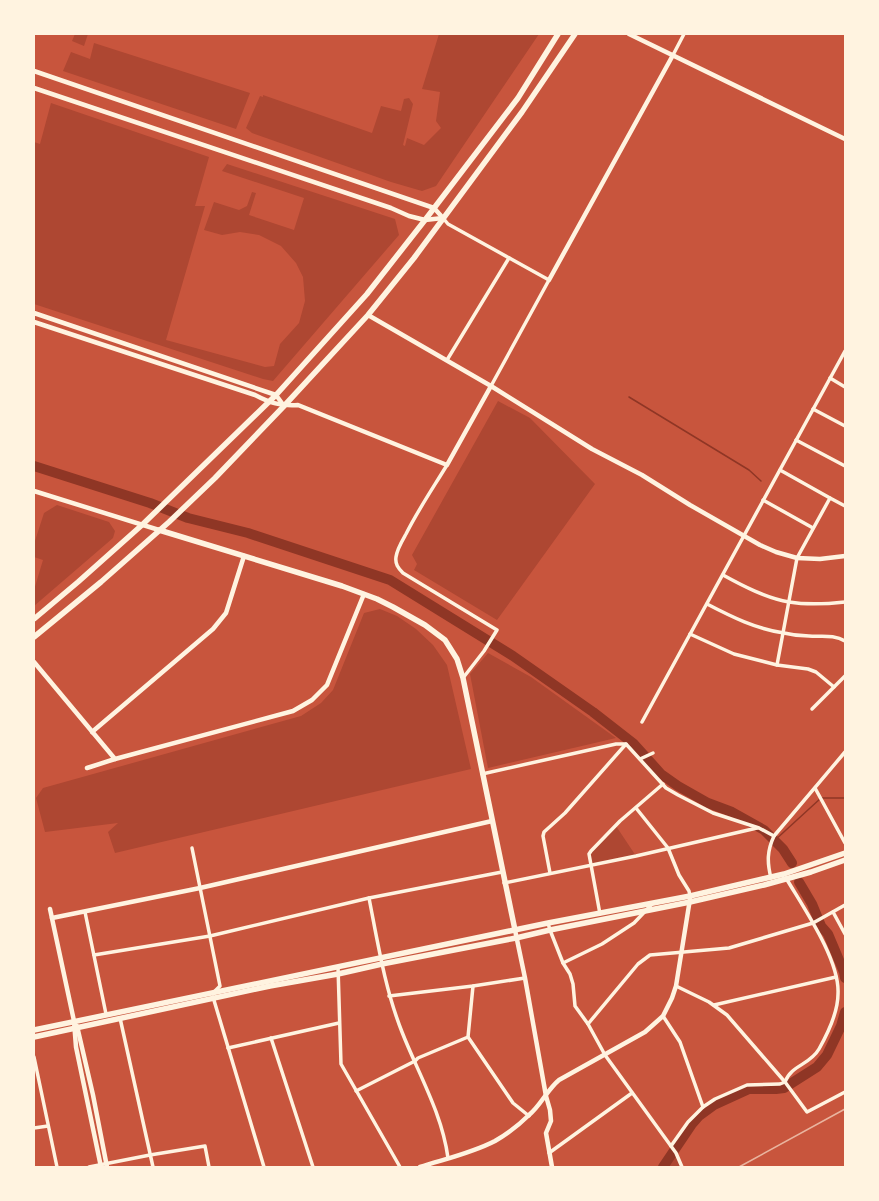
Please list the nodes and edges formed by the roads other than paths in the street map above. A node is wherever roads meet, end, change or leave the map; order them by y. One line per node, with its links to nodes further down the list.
1 (558, 34): 9 (main road)
2 (575, 34): 10 (main road)
3 (629, 34): 5 (street)
4 (684, 34): 5 (street)
5 (672, 55): 8 (street); 13 (street)
6 (34, 71): 9 (street)
7 (34, 88): 11 (street)
8 (845, 139)
9 (434, 208): 10 (street); 11 (main road)
10 (443, 218): 11 (street); 12 (street); 15 (main road)
11 (425, 220): 22 (main road)
12 (509, 258): 13 (street); 18 (street)
13 (549, 280): 20 (street)
14 (34, 313): 22 (street)
15 (368, 315): 18 (street); 24 (main road)
16 (34, 322): 23 (street)
17 (845, 351): 19 (street)
18 (447, 360): 20 (street)
19 (830, 378): 21 (street); 25 (street)
20 (491, 386): 28 (street); 38 (street)
21 (845, 386)
22 (276, 395): 23 (main road); 24 (street)
23 (268, 402): 24 (street); 35 (main road)
24 (284, 406): 28 (street); 37 (main road)
25 (813, 409): 26 (street); 27 (street)
26 (845, 426)
27 (796, 440): 29 (street); 30 (street)
28 (447, 465): 55 (street)
29 (845, 466)
30 (780, 470): 32 (street); 33 (street)
31 (34, 491): 35 (street)
32 (830, 498): 34 (street); 36 (street)
33 (763, 500): 36 (street); 38 (street)
34 (845, 506)
35 (142, 525): 37 (street); 47 (main road)
36 (813, 528): 41 (street)
37 (159, 530): 39 (main road); 50 (main road)
38 (744, 536): 41 (street); 42 (street)
39 (244, 556): 43 (main road); 59 (street)
40 (845, 556): 41 (street)
41 (797, 558): 44 (street)
42 (723, 575): 44 (street); 46 (street)
43 (364, 594): 55 (main road); 64 (street)
44 (789, 602): 45 (street); 48 (street)
45 (845, 602)
46 (707, 604): 48 (street); 49 (street)
47 (34, 618)
48 (783, 633): 51 (street); 53 (street)
49 (690, 634): 53 (street); 58 (street)
50 (34, 637)
51 (845, 641)
52 (34, 662): 59 (street)
53 (777, 665): 56 (street)
54 (845, 676): 56 (street)
55 (464, 678): 66 (main road)
56 (834, 687): 57 (street)
57 (812, 709)
58 (642, 722)
59 (92, 732): 64 (street)
60 (626, 744): 63 (street); 66 (street); 80 (street)
61 (845, 752): 68 (street)
62 (653, 753): 63 (street)
63 (642, 758): 67 (street)
64 (115, 759): 65 (street)
65 (87, 768)
66 (482, 774): 70 (main road)
67 (663, 784): 69 (street); 71 (street)
68 (815, 788): 72 (street); 73 (street)
69 (636, 808): 75 (street); 78 (street)
70 (492, 821): 79 (main road); 84 (street)
71 (759, 828): 72 (street); 75 (street)
72 (774, 836): 82 (street)
73 (845, 843)
74 (192, 848): 84 (street)
75 (668, 848): 78 (street); 86 (street)
76 (845, 853): 81 (main road)
77 (845, 860): 81 (main road)
78 (592, 864): 80 (street); 93 (street)
79 (502, 872): 83 (main road); 85 (street)
80 (550, 873): 83 (street)
81 (785, 876): 82 (main road); 96 (street)
82 (771, 880): 86 (main road)
83 (504, 883): 97 (main road)
84 (200, 888): 91 (street); 100 (street)
85 (369, 898): 100 (street); 104 (street)
86 (690, 899): 87 (main road); 90 (main road); 102 (street)
87 (653, 903): 90 (street); 93 (main road)
88 (845, 905): 92 (street)
89 (50, 909): 94 (street)
90 (646, 910): 98 (main road); 105 (street)
91 (85, 912): 94 (street); 103 (street)
92 (833, 912): 96 (street); 99 (street)
93 (600, 914): 95 (main road)
94 (52, 918): 119 (street)
95 (548, 923): 97 (main road); 98 (street)
96 (814, 923): 102 (street); 108 (street)
97 (515, 930): 101 (street); 104 (main road)
98 (550, 930): 101 (main road); 105 (street)
99 (845, 934)
100 (210, 936): 103 (street); 112 (street)
101 (516, 938): 104 (main road); 109 (street)
102 (682, 952): 111 (street); 121 (street)
103 (94, 955): 116 (street)
104 (381, 961): 106 (main road); 107 (main road); 113 (street)
105 (563, 963): 121 (street)
106 (338, 967): 107 (street); 112 (main road)
107 (338, 974): 112 (main road); 120 (street)
108 (836, 977): 114 (street); 131 (street)
109 (525, 978): 110 (street); 137 (street)
110 (473, 986): 113 (street); 125 (street)
111 (676, 986): 114 (street); 117 (street)
112 (213, 996): 115 (main road); 118 (main road); 127 (street)
113 (389, 996): 130 (street)
114 (714, 1005): 131 (street)
115 (119, 1012): 116 (main road); 118 (street)
116 (106, 1014): 119 (main road)
117 (663, 1016): 128 (street); 138 (street)
118 (120, 1018): 122 (main road); 144 (street)
119 (74, 1021): 122 (street); 123 (main road)
120 (339, 1023): 126 (street); 134 (street)
121 (588, 1024): 128 (street)
122 (76, 1028): 124 (main road); 146 (street); 147 (street)
123 (34, 1030)
124 (34, 1037)
125 (468, 1037): 130 (street); 139 (street)
126 (271, 1038): 127 (street); 153 (street)
127 (228, 1048): 152 (street)
128 (605, 1055): 136 (street); 137 (street)
129 (34, 1057): 132 (street)
130 (415, 1061): 134 (street); 145 (street)
131 (784, 1082): 135 (street); 138 (street)
132 (40, 1085): 133 (street); 140 (street)
133 (34, 1086)
134 (356, 1091): 154 (street)
135 (845, 1092)
136 (632, 1093): 142 (street); 143 (street)
137 (546, 1096): 139 (street); 143 (street)
138 (704, 1107): 142 (street)
139 (529, 1116): 145 (street)
140 (48, 1126): 141 (street); 148 (street)
141 (34, 1128)
142 (672, 1147): 157 (street)
143 (549, 1153): 156 (street)
144 (150, 1155): 146 (street); 150 (street); 151 (street)
145 (448, 1158): 155 (street)
146 (107, 1165): 147 (street)
147 (101, 1166): 149 (street)
148 (57, 1167)
149 (89, 1167)
150 (152, 1167)
151 (209, 1167)
152 (264, 1167)
153 (313, 1167)
154 (400, 1167)
155 (420, 1167)
156 (552, 1167)
157 (682, 1167)

